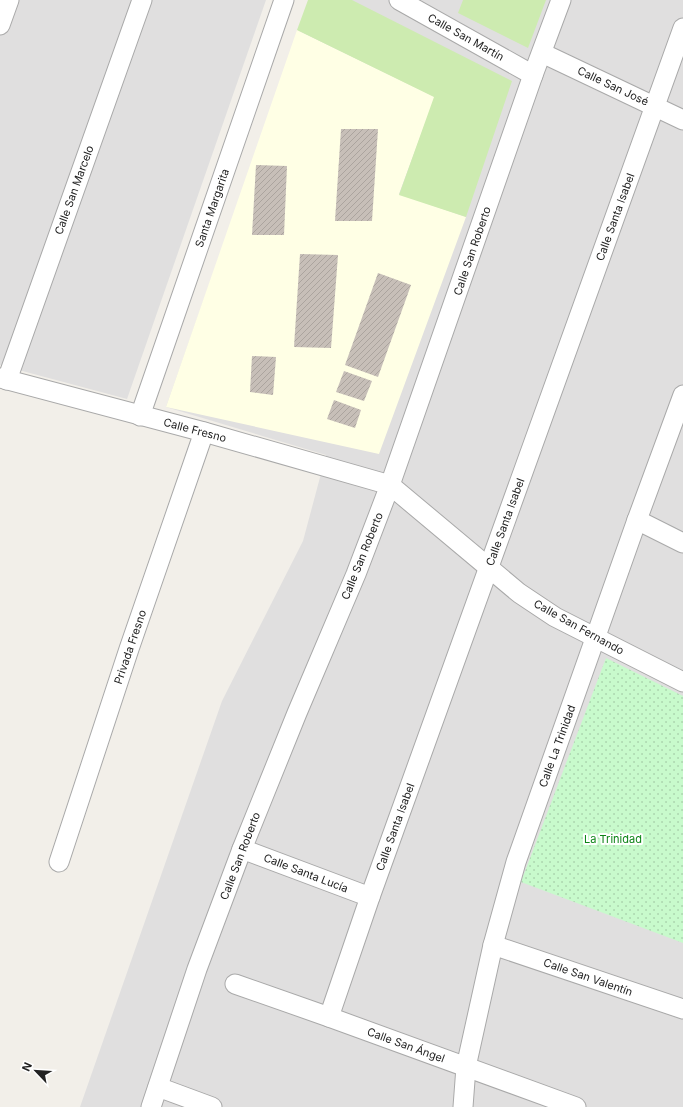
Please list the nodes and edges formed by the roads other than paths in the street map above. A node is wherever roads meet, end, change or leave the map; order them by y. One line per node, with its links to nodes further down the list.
1 (9, 0): 6 (street)
2 (142, 0): 12 (street, Calle San Marcelo)
3 (284, 0): 14 (street, Santa Margarita)
4 (399, 0): 9 (street, Calle San Martín)
5 (561, 0): 8 (street, Calle San Roberto)
6 (0, 25)
7 (683, 28): 10 (street, Calle Santa Isabel)
8 (542, 53): 9 (street, Calle San Roberto); 10 (street, Calle San José)
9 (533, 75): 16 (street, Calle San Roberto)
10 (655, 105): 11 (street, Calle San José); 19 (street, Calle Santa Isabel)
11 (683, 120)
12 (3, 379): 14 (street, Calle Fresno)
13 (682, 401): 17 (street, Calle La Trinidad)
14 (140, 416): 15 (street, Calle Fresno)
15 (204, 432): 16 (street, Calle Fresno); 23 (street, Privada Fresno)
16 (390, 485): 19 (street, Calle San Fernando); 22 (street, Calle San Roberto)
17 (637, 520): 18 (street); 20 (street, Calle La Trinidad)
18 (683, 543)
19 (489, 568): 20 (street, Calle San Fernando); 24 (street, Calle Santa Isabel)
20 (596, 638): 21 (street, Calle San Fernando); 25 (street, Calle La Trinidad)
21 (683, 682)
22 (242, 849): 24 (street, Calle Santa Lucía); 30 (street, Calle San Roberto)
23 (60, 862)
24 (370, 897): 28 (street, Calle Santa Isabel)
25 (493, 945): 27 (street, Calle San Valentín); 29 (street, Calle La Trinidad)
26 (235, 984): 28 (street, Calle San Ángel)
27 (683, 1009)
28 (329, 1016): 29 (street, Calle San Ángel)
29 (466, 1067): 33 (street, Calle La Trinidad); 34 (street, Calle San Ángel)
30 (158, 1087): 31 (street, Calle San Roberto); 32 (street)
31 (151, 1107)
32 (212, 1107)
33 (463, 1107)
34 (576, 1107)

